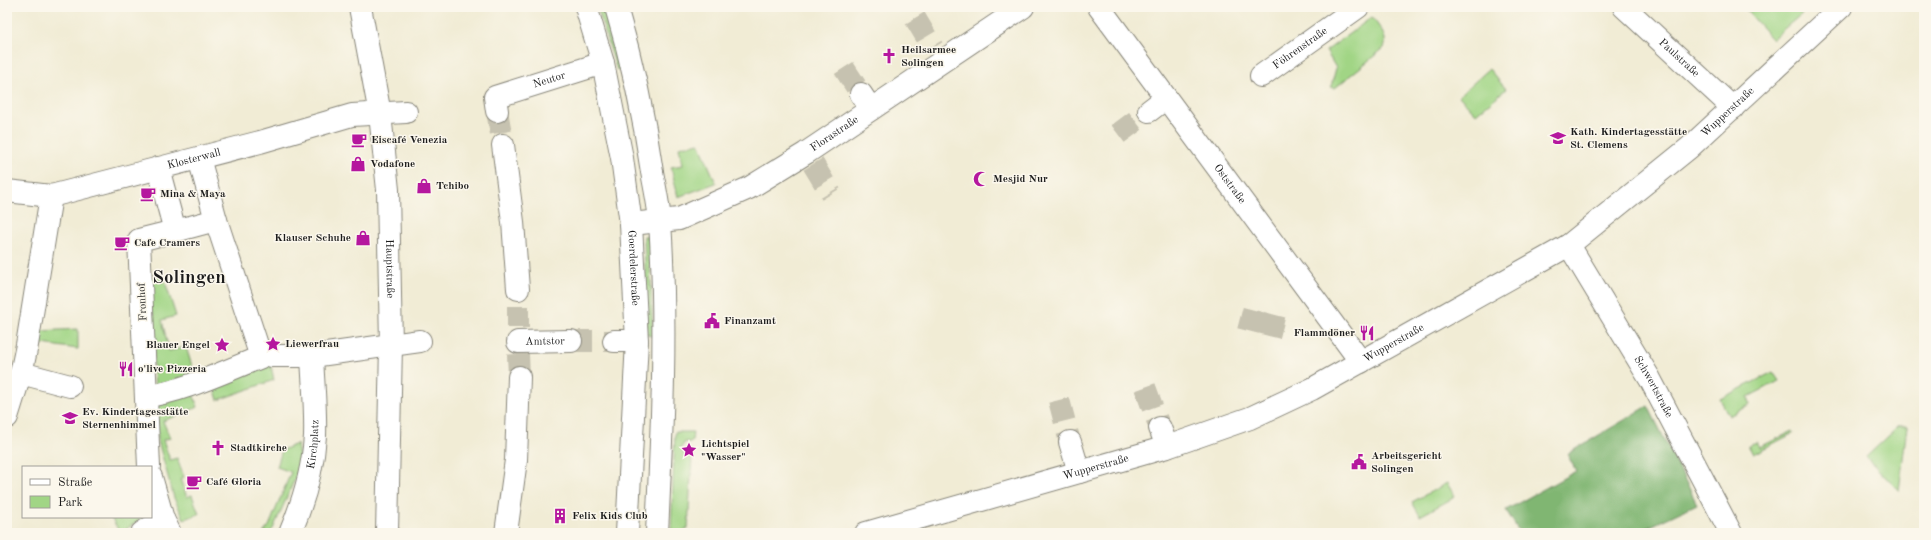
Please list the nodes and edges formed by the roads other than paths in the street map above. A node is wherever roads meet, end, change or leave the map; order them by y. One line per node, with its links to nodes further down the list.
1 (360, 7): 14 (street, Hauptstraße)
2 (586, 7): 9 (street, Goerdelerstraße)
3 (616, 7): 21 (street)
4 (1023, 7): 21 (street, Florastraße)
5 (1099, 7): 34 (street, Oststraße)
6 (1358, 7): 10 (street, Föhrenstraße)
7 (1624, 7): 12 (street, Paulstraße)
8 (1841, 7): 12 (street, Wupperstraße)
9 (603, 63): 11 (street, Neutor); 22 (street, Goerdelerstraße)
10 (1261, 76)
11 (496, 104)
12 (1733, 108): 24 (street, Wupperstraße)
13 (406, 112): 14 (street)
14 (380, 114): 16 (street, Klosterwall); 31 (street, Hauptstraße)
15 (503, 145): 25 (street)
16 (199, 158): 17 (street, Klosterwall); 20 (street)
17 (158, 168): 19 (street, Klosterwall); 23 (street)
18 (7, 191): 19 (street, Klosterwall)
19 (51, 196): 35 (street)
20 (216, 220): 23 (street); 38 (street)
21 (660, 221): 22 (street, Florastraße); 50 (street)
22 (631, 224): 30 (street, Goerdelerstraße)
23 (175, 231): 38 (street, Fronhof)
24 (1569, 245): 34 (street, Wupperstraße); 52 (street, Schwertstraße)
25 (518, 289)
26 (420, 341): 31 (street)
27 (518, 341): 28 (street, Amtstor)
28 (571, 341)
29 (614, 341): 30 (street)
30 (637, 341): 49 (street, Goerdelerstraße)
31 (391, 345): 33 (street); 47 (street, Hauptstraße)
32 (272, 356): 33 (street)
33 (312, 356): 45 (street, Kirchplatz)
34 (1361, 362): 42 (street, Wupperstraße)
35 (21, 373): 37 (street); 39 (street)
36 (519, 377): 48 (street)
37 (70, 386)
38 (146, 396): 41 (street, Fronhof)
39 (7, 417)
40 (1070, 442): 42 (street)
41 (149, 466)
42 (1079, 472): 51 (street, Wupperstraße)
43 (152, 480): 44 (street)
44 (167, 526): 46 (street)
45 (292, 532)
46 (142, 533)
47 (386, 533)
48 (506, 533)
49 (627, 533)
50 (657, 533)
51 (866, 533)
52 (1731, 533)

